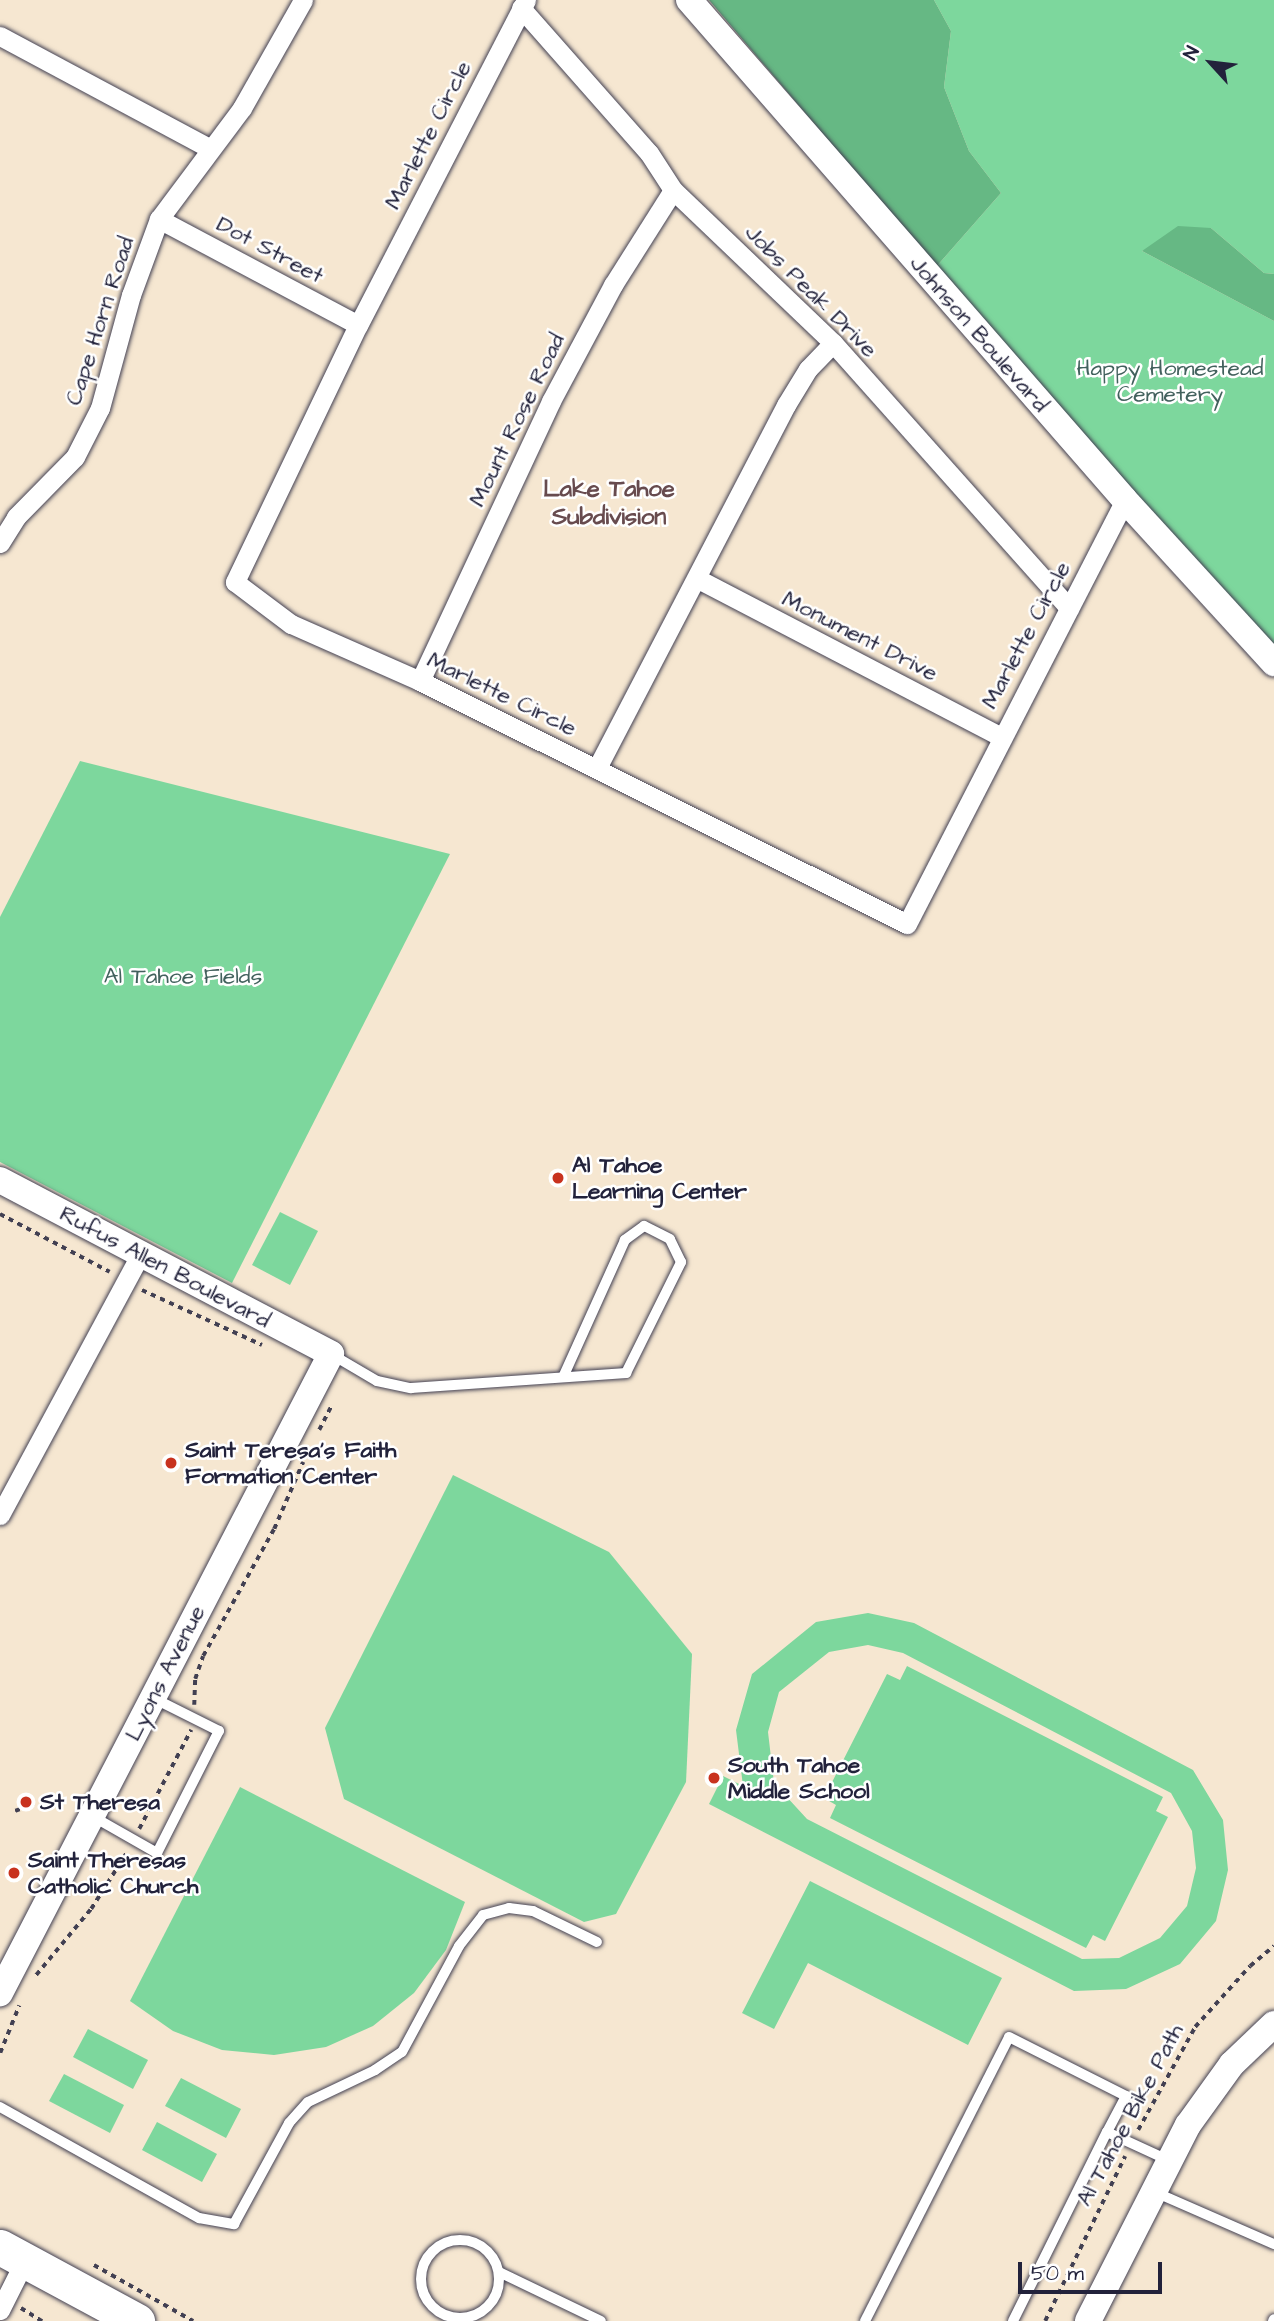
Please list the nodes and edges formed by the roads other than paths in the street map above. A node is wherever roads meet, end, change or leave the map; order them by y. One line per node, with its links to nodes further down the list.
1 (303, 0): 5 (street, Cape Horn Road)
2 (689, 0): 10 (street, Johnson Boulevard)
3 (524, 4): 6 (street, Jobs Peak Drive); 8 (street, Marlette Circle)
4 (0, 36): 5 (street)
5 (209, 148): 7 (street, Cape Horn Road)
6 (673, 190): 9 (street, Jobs Peak Drive); 15 (street, Mount Rose Road)
7 (159, 219): 8 (street, Dot Street); 11 (street, Cape Horn Road)
8 (358, 325): 15 (street, Marlette Circle)
9 (833, 343): 12 (street); 13 (street, Jobs Peak Drive)
10 (1125, 500): 13 (street, Marlette Circle); 14 (street, Johnson Boulevard)
11 (0, 543)
12 (698, 579): 16 (street, Monument Drive); 17 (street)
13 (1069, 608): 16 (street, Marlette Circle)
14 (1274, 663)
15 (420, 681): 17 (street, Marlette Circle)
16 (1000, 736): 17 (street, Marlette Circle)
17 (597, 768)
18 (0, 1180): 19 (street, Rufus Allen Boulevard)
19 (140, 1255): 20 (street, Rufus Allen Boulevard); 22 (street)
20 (331, 1354): 21 (lane); 23 (street, Lyons Avenue)
21 (564, 1375): 21 (lane)
22 (0, 1515)
23 (153, 1698): 24 (street, Lyons Avenue); 24 (lane)
24 (92, 1816): 26 (street, Lyons Avenue)
25 (597, 1942): 28 (lane)
26 (11, 1998)
27 (1274, 2024): 30 (street)
28 (0, 2107)
29 (1107, 2132): 30 (lane); 40 (lane); 41 (lane)
30 (1168, 2161): 31 (street)
31 (1153, 2191): 32 (lane); 42 (street)
32 (1274, 2244)
33 (13, 2253): 35 (street); 38 (highway)
34 (499, 2272): 36 (lane); 37 (lane); 39 (lane)
35 (0, 2310)
36 (477, 2317): 37 (lane)
37 (458, 2320)
38 (137, 2321)
39 (601, 2321)
40 (865, 2321)
41 (1013, 2321)
42 (1088, 2321)

